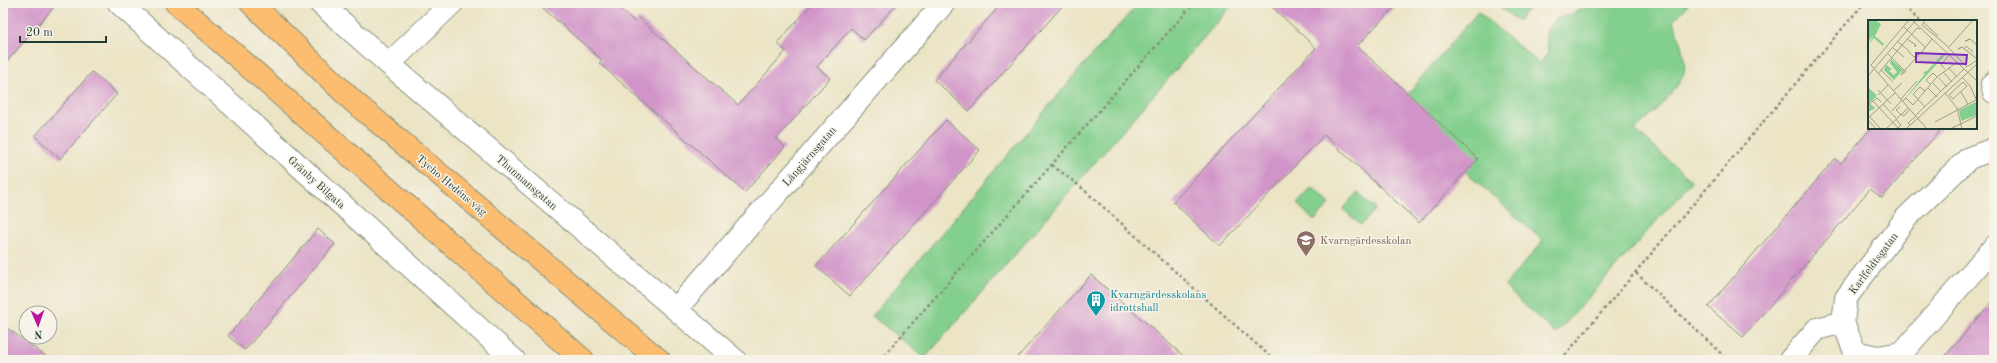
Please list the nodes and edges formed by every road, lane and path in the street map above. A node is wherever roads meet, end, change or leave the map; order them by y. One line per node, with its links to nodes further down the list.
1 (119, 3): 20 (street, Gränby Bilgata)
2 (176, 3): 21 (main road)
3 (251, 3): 22 (main road, Tycho Hedéns väg)
4 (320, 3): 11 (street, Thunmansgatan)
5 (944, 3): 18 (street, Långjärnsgatan)
6 (1194, 3): 15 (path)
7 (1864, 3): 17 (path)
8 (1900, 3): 10 (path)
9 (441, 7): 11 (street)
10 (1919, 20)
11 (389, 64): 18 (street, Thunmansgatan)
12 (1994, 82): 13 (street)
13 (1994, 92)
14 (1994, 149): 19 (street, Karlfeldtsgatan)
15 (1052, 165): 24 (path); 25 (path)
16 (1994, 247): 19 (street, Karlfeldtsgatan)
17 (1636, 273): 26 (path); 27 (path)
18 (676, 309): 23 (street, Thunmansgatan)
19 (1843, 322): 28 (street)
20 (514, 360)
21 (583, 360)
22 (659, 360)
23 (735, 360)
24 (880, 360)
25 (1274, 360)
26 (1561, 360)
27 (1728, 360)
28 (1790, 360)

